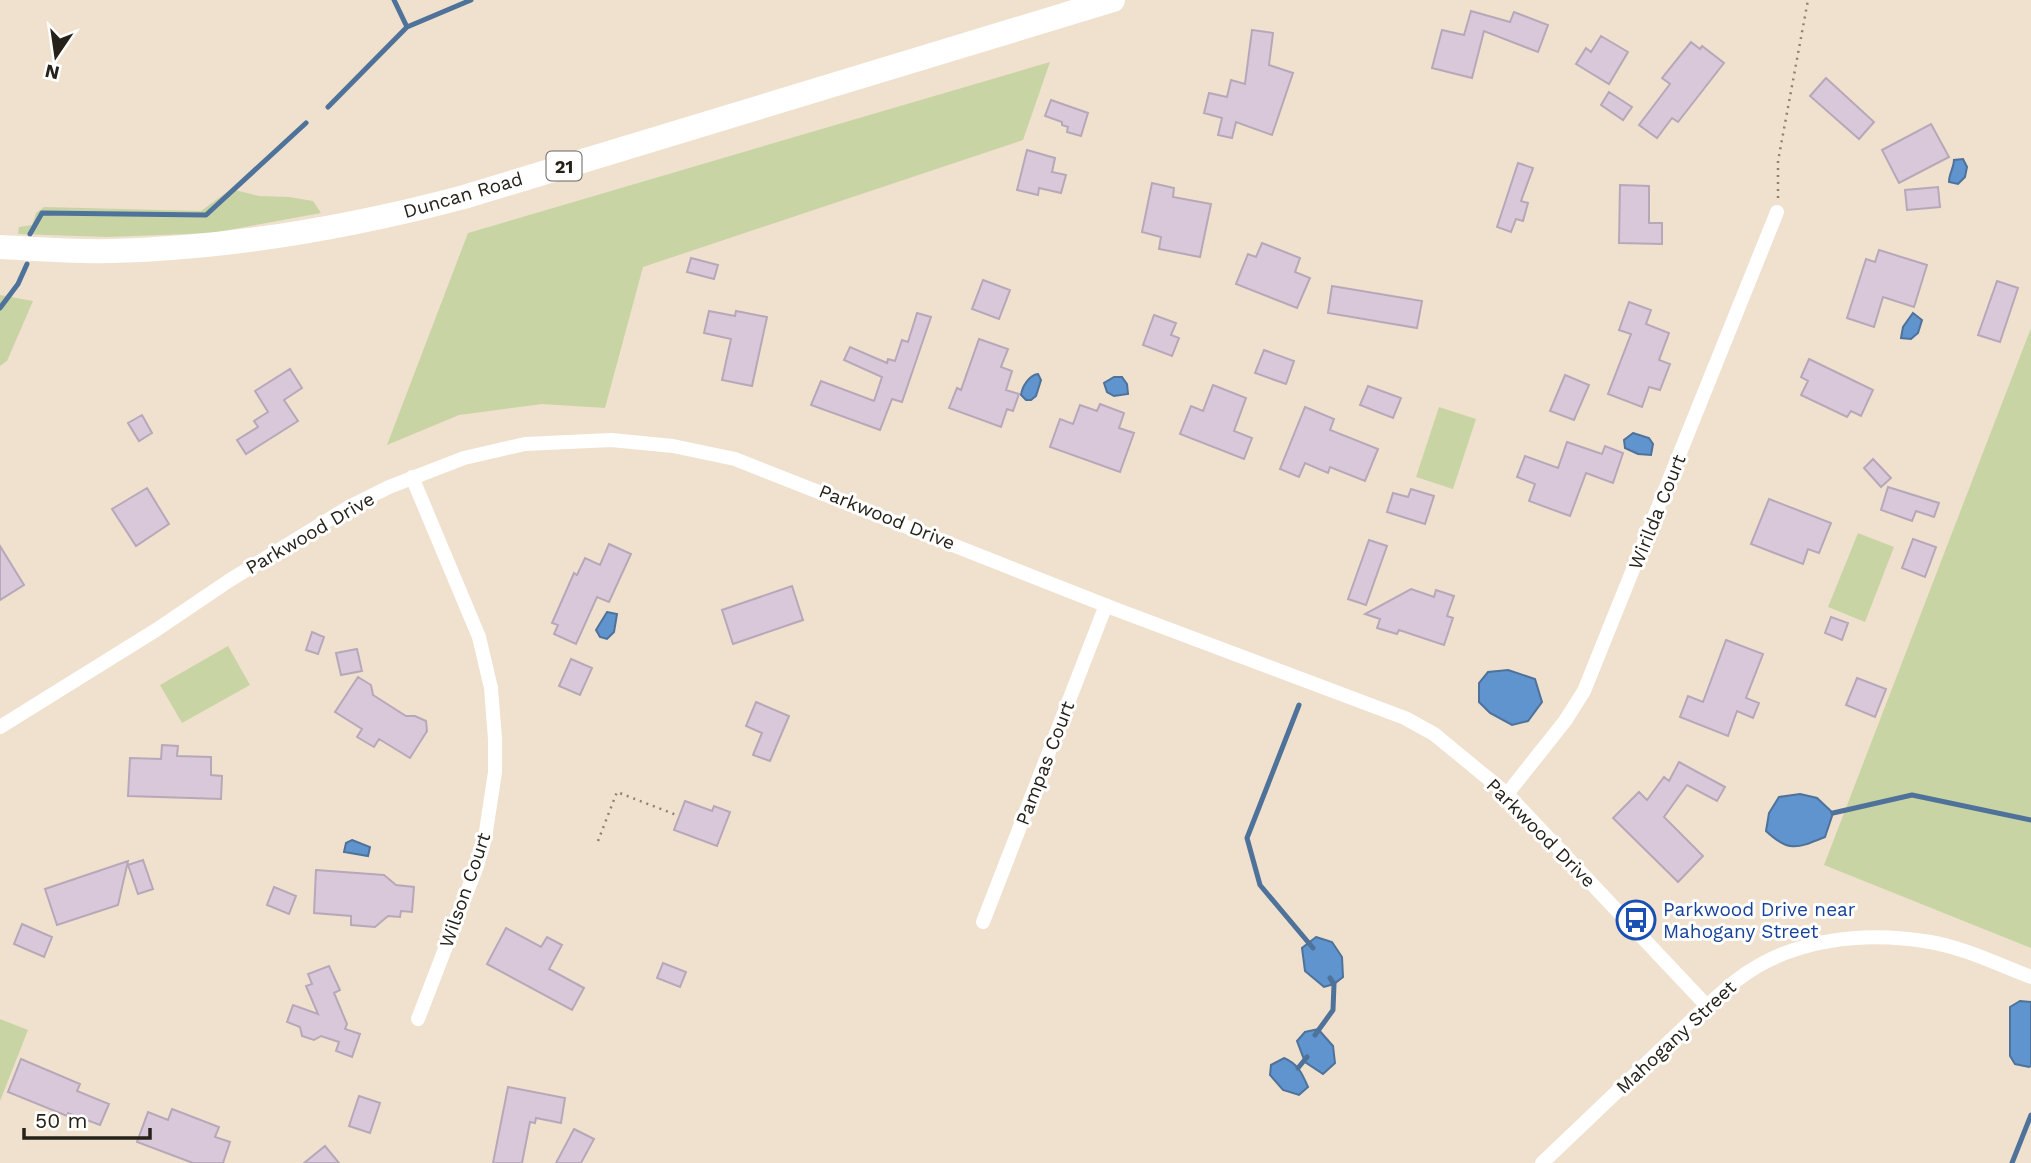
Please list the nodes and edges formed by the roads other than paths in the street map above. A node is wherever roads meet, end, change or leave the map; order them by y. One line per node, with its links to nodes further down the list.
1 (1113, 0): 3 (highway, Duncan Road / 21)
2 (1777, 212): 7 (street, Wirilda Court)
3 (0, 247)
4 (412, 477): 5 (street, Parkwood Drive); 6 (street, Parkwood Drive); 11 (street, Wilson Court)
5 (1106, 605): 7 (street, Parkwood Drive); 8 (street, Pampas Court)
6 (0, 727)
7 (1507, 794): 10 (street, Parkwood Drive)
8 (983, 922)
9 (2031, 978): 10 (street, Mahogany Street)
10 (1707, 1006): 12 (street, Mahogany Street)
11 (418, 1019)
12 (1542, 1163)

